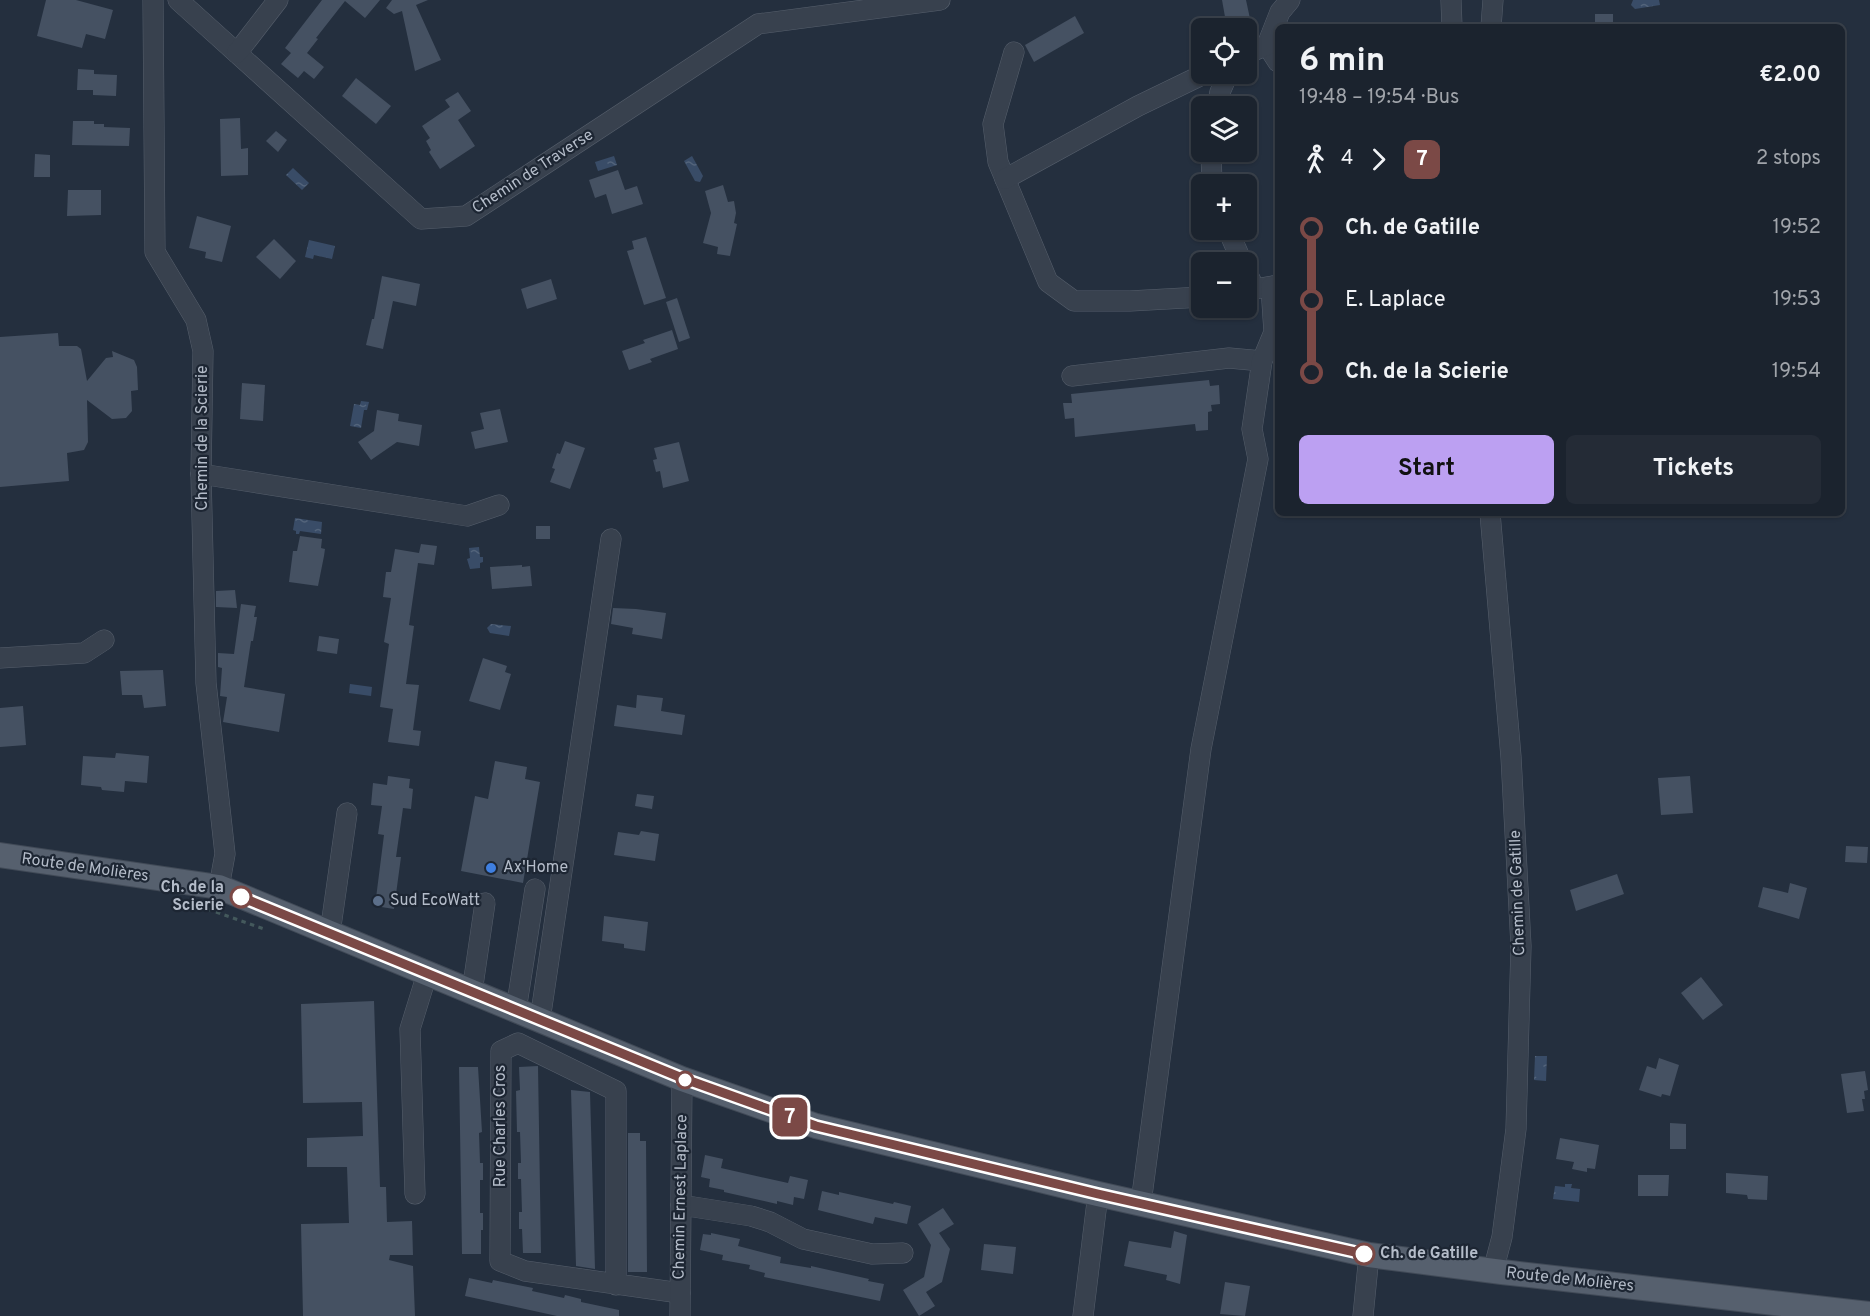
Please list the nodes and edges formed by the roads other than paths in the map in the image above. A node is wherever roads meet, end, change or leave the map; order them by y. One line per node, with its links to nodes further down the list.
1 (153, 0): 23 (street, Chemin de la Scierie)
2 (178, 0): 15 (street, Chemin de Traverse)
3 (278, 0): 15 (street)
4 (940, 0): 15 (street, Chemin de Traverse)
5 (1290, 0): 8 (street)
6 (1451, 0): 9 (street)
7 (1494, 0): 10 (street)
8 (1276, 24)
9 (1452, 24)
10 (1491, 24)
11 (1275, 26): 12 (street)
12 (1267, 45): 13 (street); 16 (street)
13 (1257, 49)
14 (1014, 52): 18 (street)
15 (237, 53)
16 (1275, 57)
17 (1191, 80): 18 (street)
18 (1005, 179): 20 (street)
19 (1259, 285): 21 (street)
20 (1191, 298)
21 (1262, 361): 22 (street); 42 (street)
22 (1072, 376)
23 (201, 474): 24 (street); 31 (street, Chemin de la Scierie)
24 (499, 505)
25 (1490, 516): 46 (street, Chemin de Gatille)
26 (610, 539): 38 (street)
27 (104, 640): 28 (street)
28 (0, 658)
29 (347, 813): 34 (street)
30 (0, 855): 31 (main road, Route de Molières)
31 (219, 887): 34 (main road, Route de Molières)
32 (535, 889): 37 (street)
33 (485, 903): 36 (street)
34 (330, 933): 35 (main road, Route de Molières)
35 (427, 974): 36 (main road, Route de Molières); 40 (street)
36 (472, 992): 37 (main road, Route de Molières)
37 (516, 1010): 38 (main road, Route de Molières)
38 (540, 1020): 39 (main road, Route de Molières)
39 (682, 1078): 41 (main road, Route de Molières); 43 (street, Chemin Ernest Laplace)
40 (415, 1194)
41 (1098, 1194): 42 (main road, Route de Molières); 51 (street)
42 (1141, 1203): 45 (main road, Route de Molières)
43 (681, 1205): 44 (street); 48 (street, Chemin Ernest Laplace)
44 (903, 1253)
45 (1368, 1255): 46 (main road, Route de Molières); 52 (street)
46 (1493, 1271): 49 (main road, Route de Molières)
47 (615, 1285): 47 (street, Rue Charles Cros); 48 (street, Rue Charles Cros)
48 (680, 1293): 50 (street, Chemin Ernest Laplace)
49 (1870, 1314)
50 (680, 1316)
51 (1083, 1316)
52 (1363, 1316)

